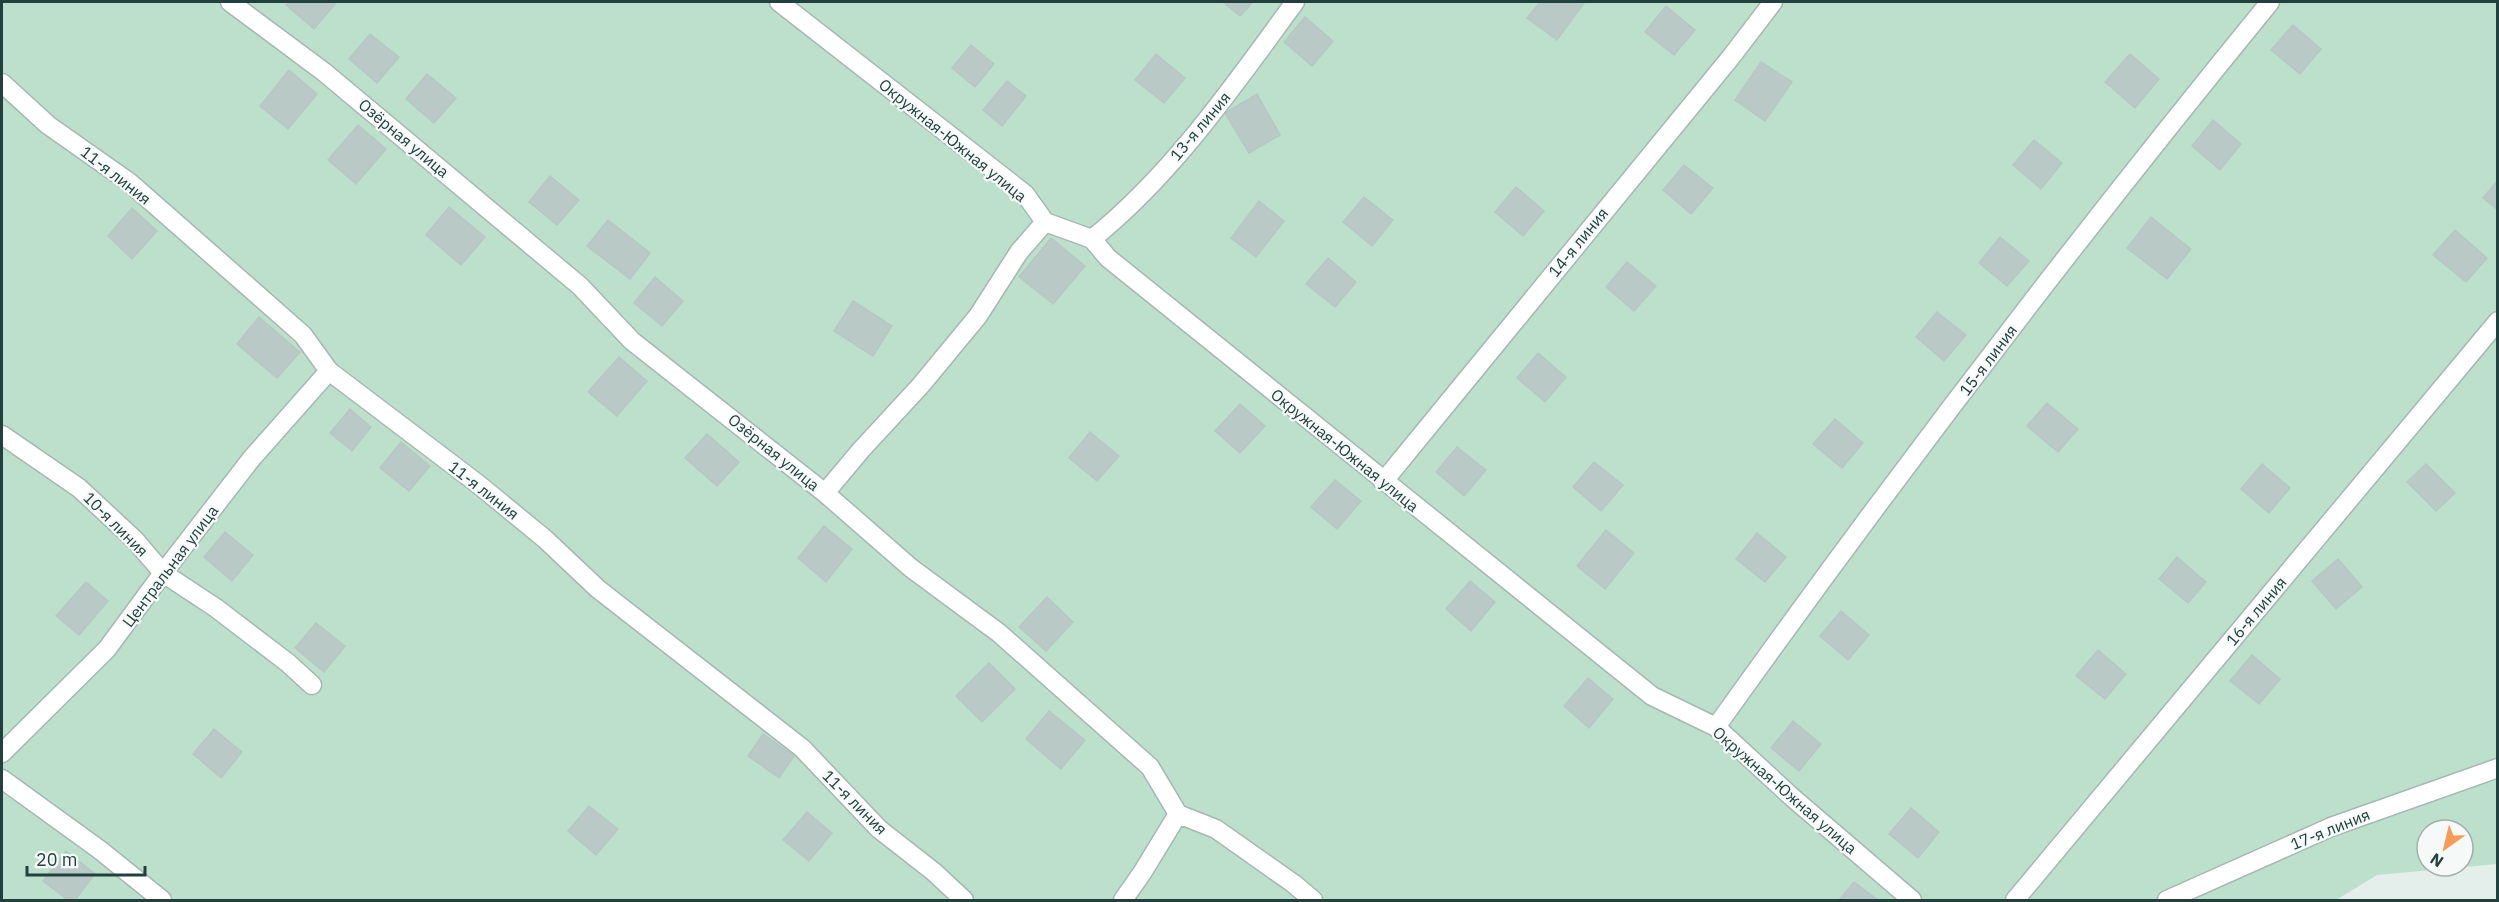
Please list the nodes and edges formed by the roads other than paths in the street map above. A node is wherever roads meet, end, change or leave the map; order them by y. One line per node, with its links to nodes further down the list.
1 (230, 2): 13 (street, Озёрная улица)
2 (1295, 2): 8 (street, 13-я линия)
3 (1773, 2): 12 (street, 14-я линия)
4 (2270, 2): 16 (street, 15-я линия)
5 (789, 4): 7 (street, Окружная-Южная улица)
6 (2, 83): 10 (street, 11-я линия)
7 (1045, 222): 8 (street, Окружная-Южная улица); 13 (street)
8 (1092, 239): 12 (street, Окружная-Южная улица)
9 (2498, 321): 26 (street, 16-я линия)
10 (329, 371): 14 (street, Центральная улица); 22 (street, 11-я линия)
11 (2, 435): 14 (street, 10-я линия)
12 (1383, 482): 16 (street, Окружная-Южная улица)
13 (825, 493): 20 (street, Озёрная улица)
14 (163, 573): 15 (street, 10-я линия); 17 (street, Центральная улица)
15 (312, 685)
16 (1716, 727): 25 (street, Окружная-Южная улица)
17 (2, 753)
18 (2498, 768): 27 (street, 17-я линия)
19 (2, 779): 21 (street)
20 (1178, 814): 23 (street); 24 (street)
21 (162, 900)
22 (964, 900)
23 (1123, 900)
24 (1313, 900)
25 (1912, 900)
26 (2015, 900)
27 (2167, 900)

